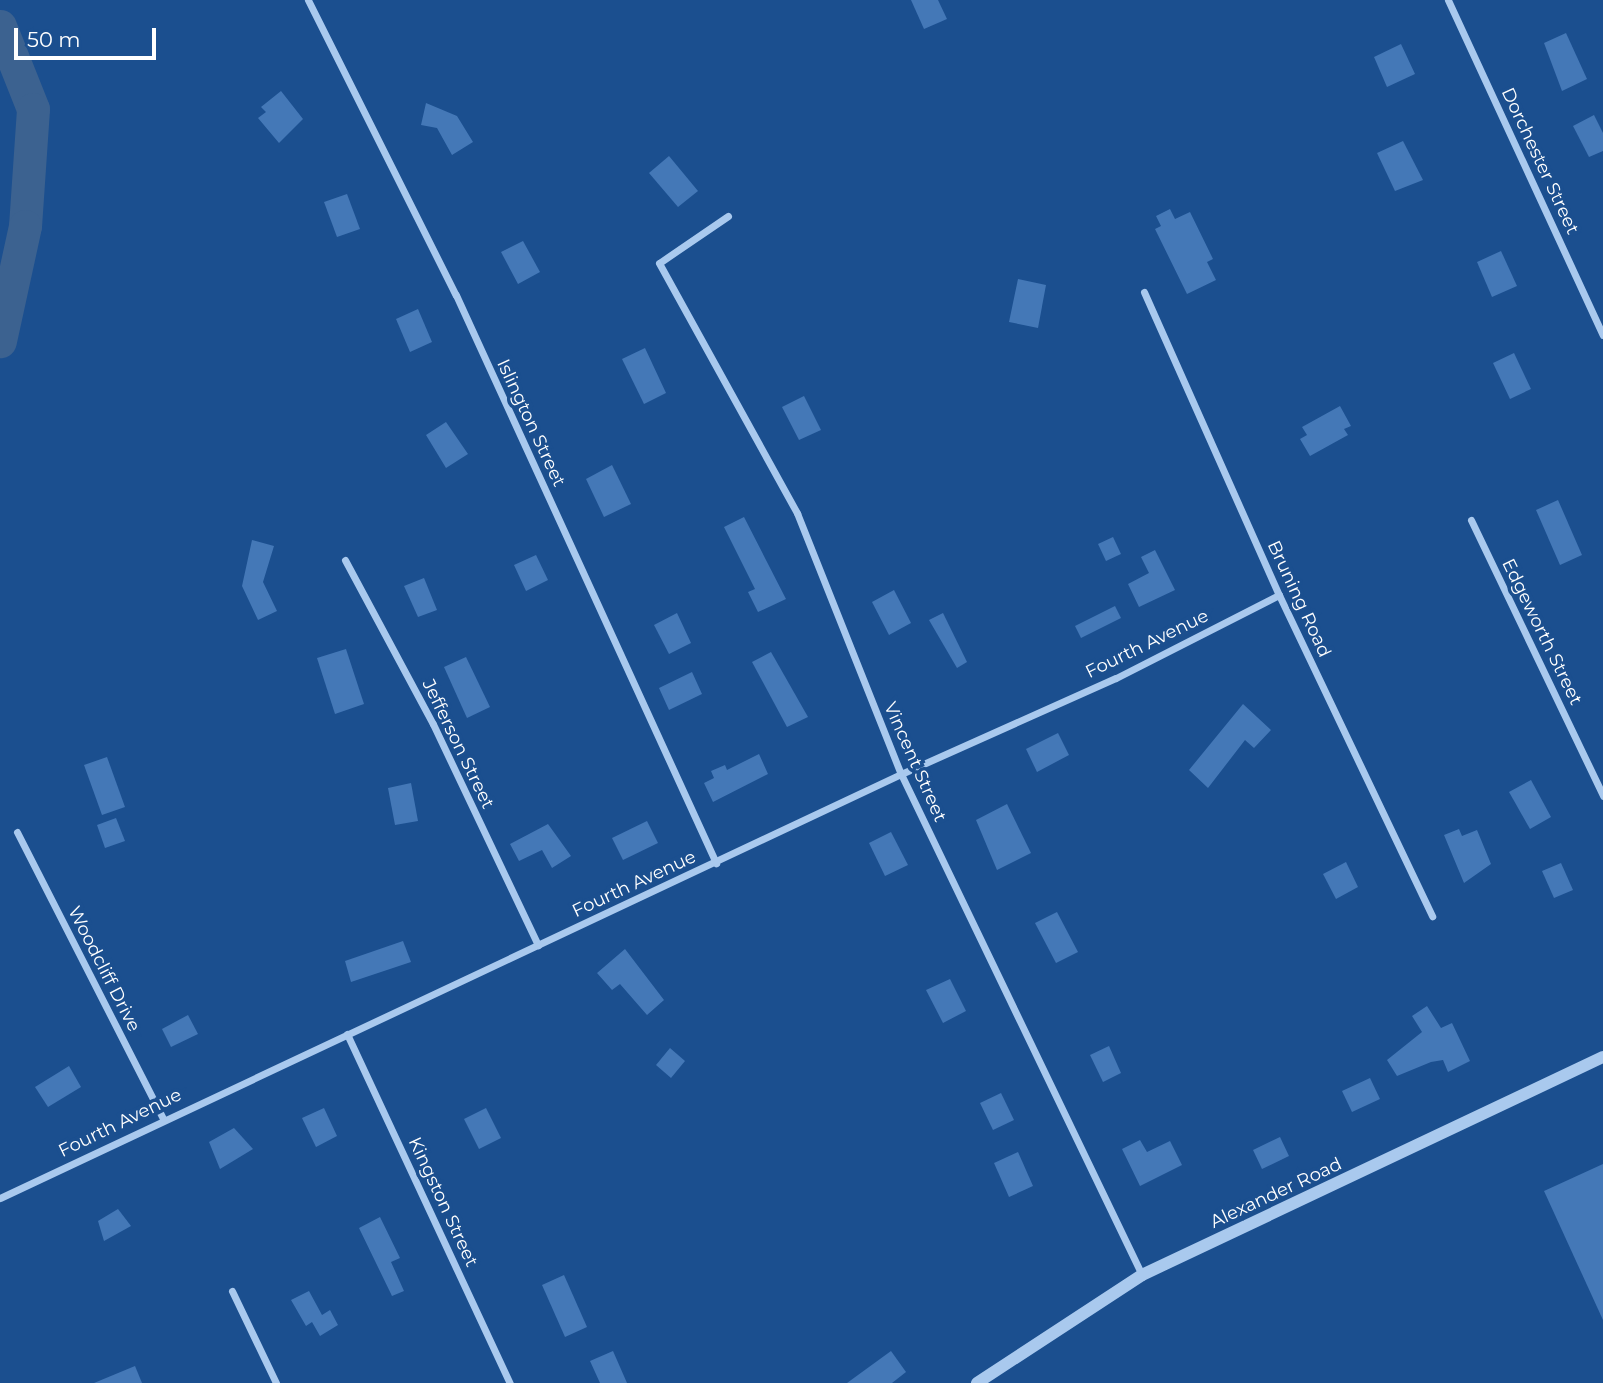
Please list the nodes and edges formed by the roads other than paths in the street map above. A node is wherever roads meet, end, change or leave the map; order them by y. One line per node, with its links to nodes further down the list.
1 (308, 0): 12 (street, Islington Street)
2 (1448, 0): 5 (street, Dorchester Street)
3 (728, 216): 9 (street, Vincent Street)
4 (1144, 292): 8 (street, Bruning Road)
5 (1603, 335)
6 (1471, 520): 10 (street, Edgeworth Street)
7 (345, 560): 14 (street, Jefferson Street)
8 (1279, 595): 9 (street, Fourth Avenue); 13 (street, Bruning Road)
9 (901, 774): 12 (street, Fourth Avenue); 19 (street, Vincent Street)
10 (1603, 796)
11 (17, 832): 17 (street, Woodcliff Drive)
12 (716, 863): 14 (street, Fourth Avenue)
13 (1432, 916)
14 (538, 946): 15 (street, Fourth Avenue)
15 (347, 1034): 17 (street, Fourth Avenue); 22 (street, Kingston Street)
16 (1603, 1057): 19 (street, Alexander Road)
17 (163, 1119): 18 (street, Fourth Avenue)
18 (0, 1198)
19 (1142, 1275): 23 (street, Alexander Road)
20 (232, 1291): 21 (street)
21 (276, 1383)
22 (510, 1383)
23 (977, 1383)

